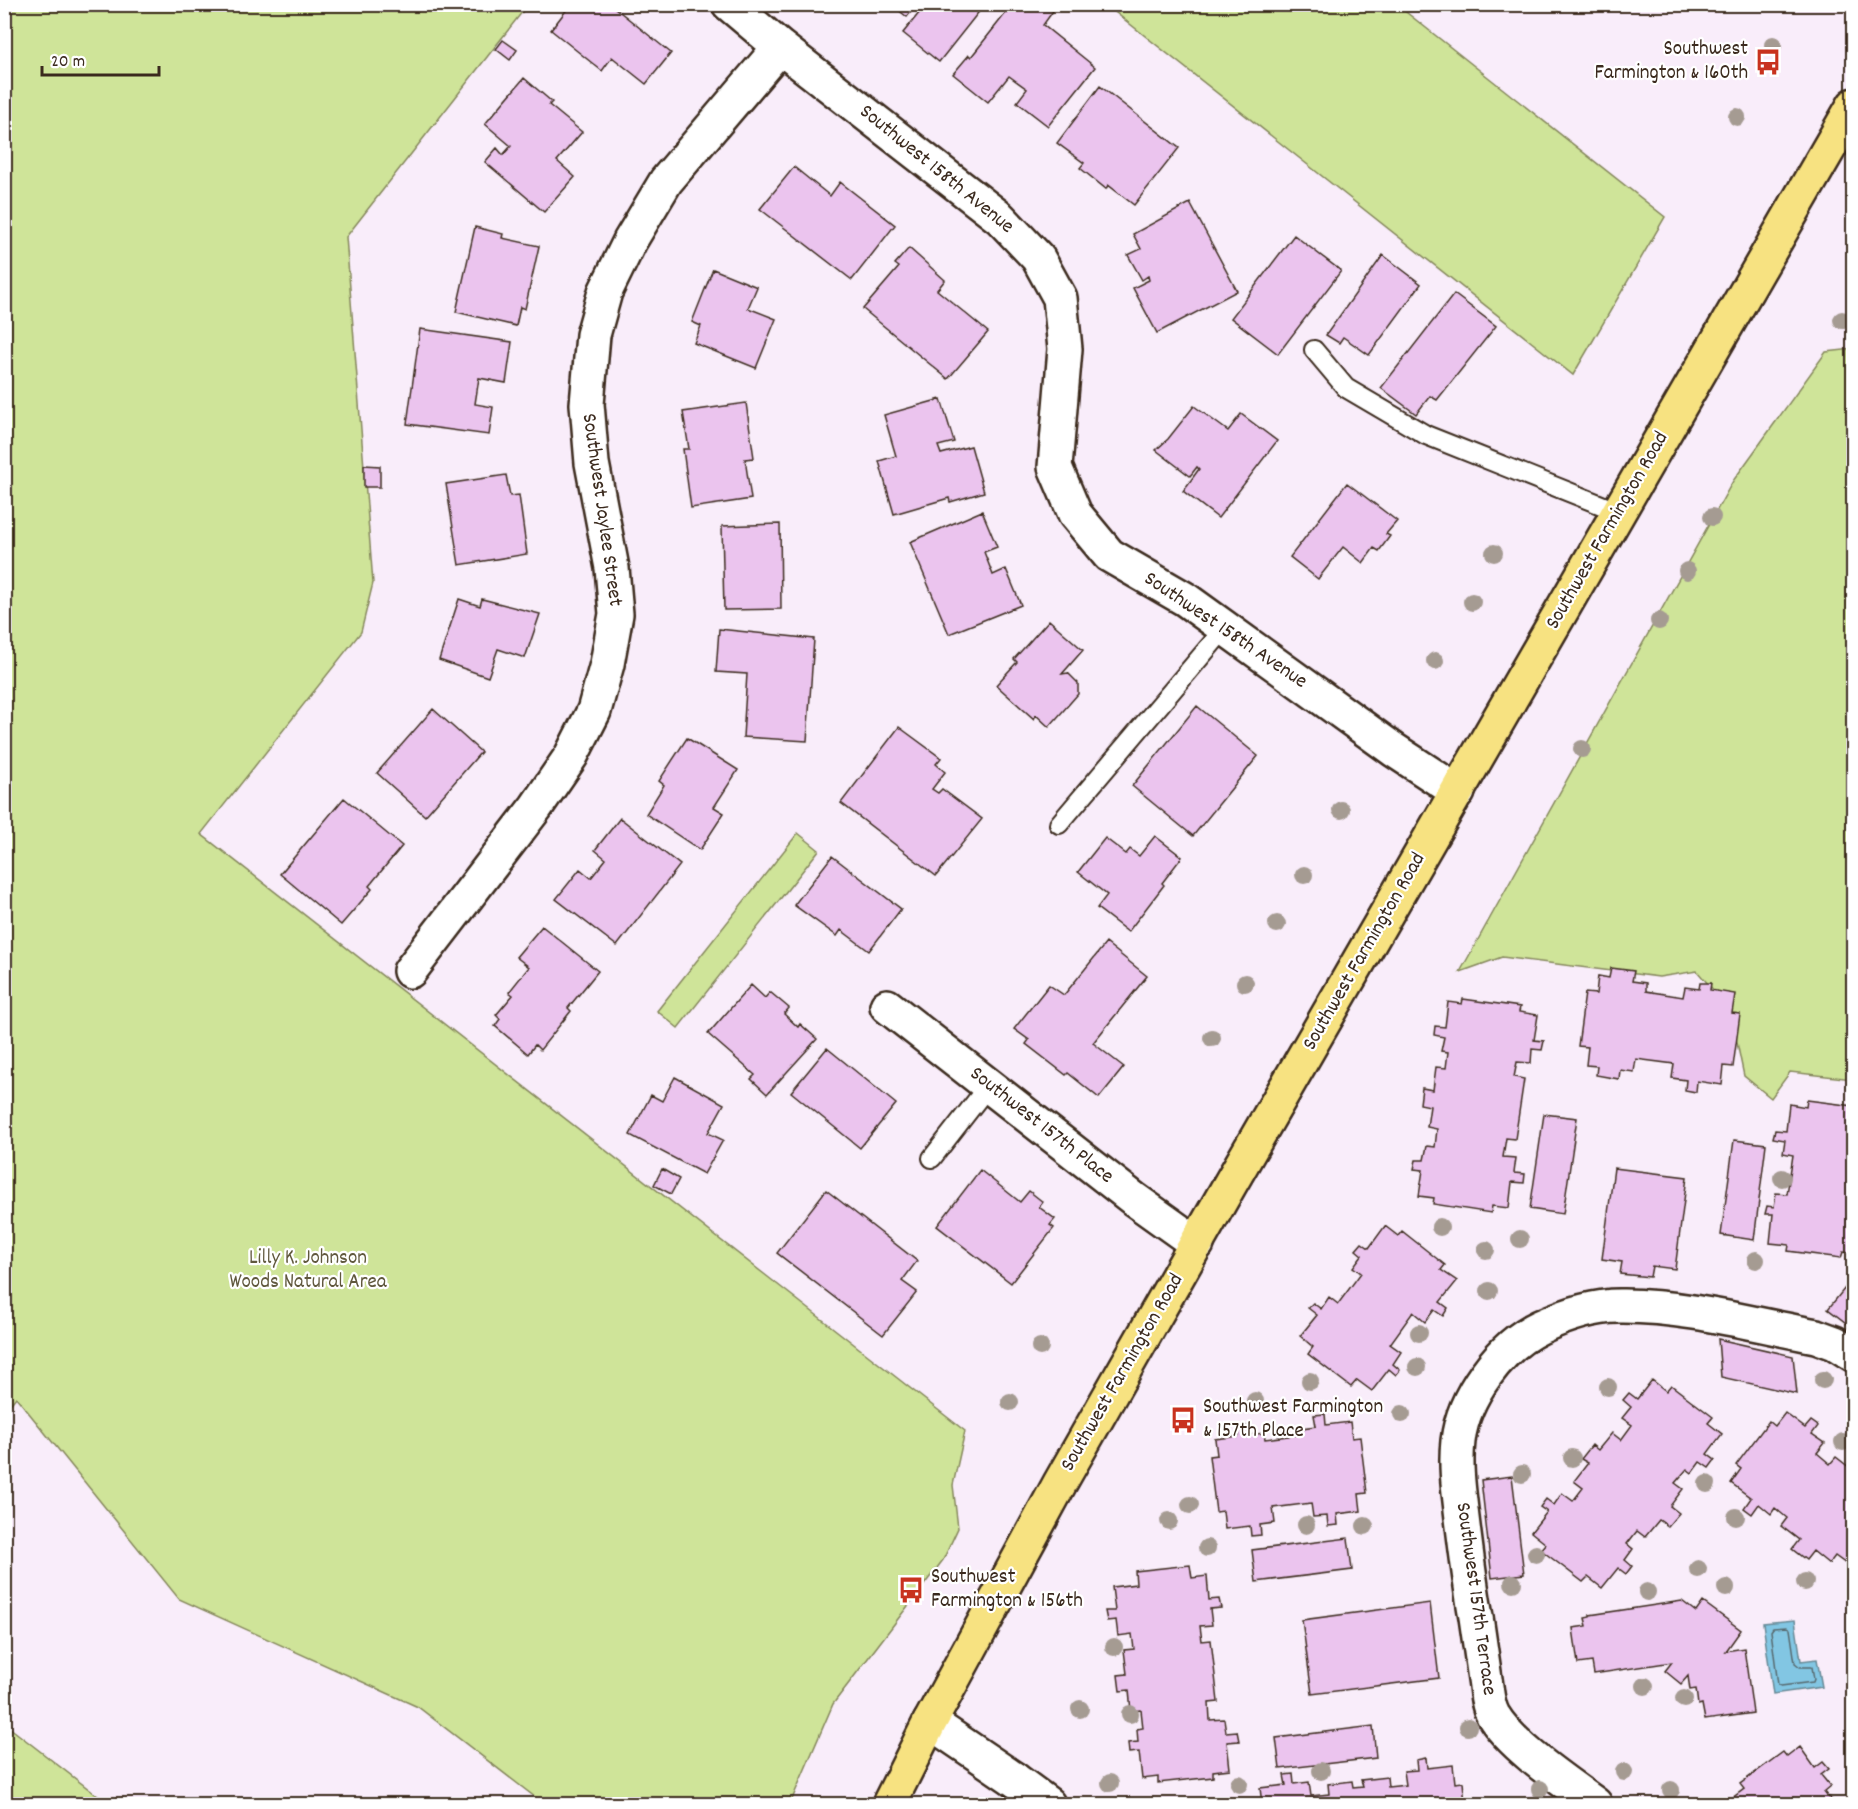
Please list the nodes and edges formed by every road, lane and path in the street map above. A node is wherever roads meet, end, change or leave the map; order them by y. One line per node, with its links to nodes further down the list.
1 (729, 4): 2 (street, Southwest 158th Avenue)
2 (780, 46): 6 (street, Southwest 158th Avenue); 9 (street, Southwest Jaylee Street)
3 (1854, 105): 5 (main road, Southwest Farmington Road)
4 (1314, 350): 5 (lane)
5 (1618, 512): 7 (main road, Southwest Farmington Road)
6 (1225, 628): 7 (street, Southwest 158th Avenue); 8 (lane)
7 (1458, 792): 13 (main road, Southwest Farmington Road)
8 (1059, 824)
9 (410, 971)
10 (887, 1006): 11 (street, Southwest 157th Place)
11 (988, 1086): 12 (lane); 13 (street, Southwest 157th Place)
12 (932, 1158)
13 (1197, 1244): 15 (main road, Southwest Farmington Road)
14 (1854, 1355): 16 (street, Southwest 157th Terrace)
15 (930, 1722): 17 (main road, Southwest Farmington Road); 18 (street)
16 (1585, 1802)
17 (889, 1804)
18 (1048, 1804)

